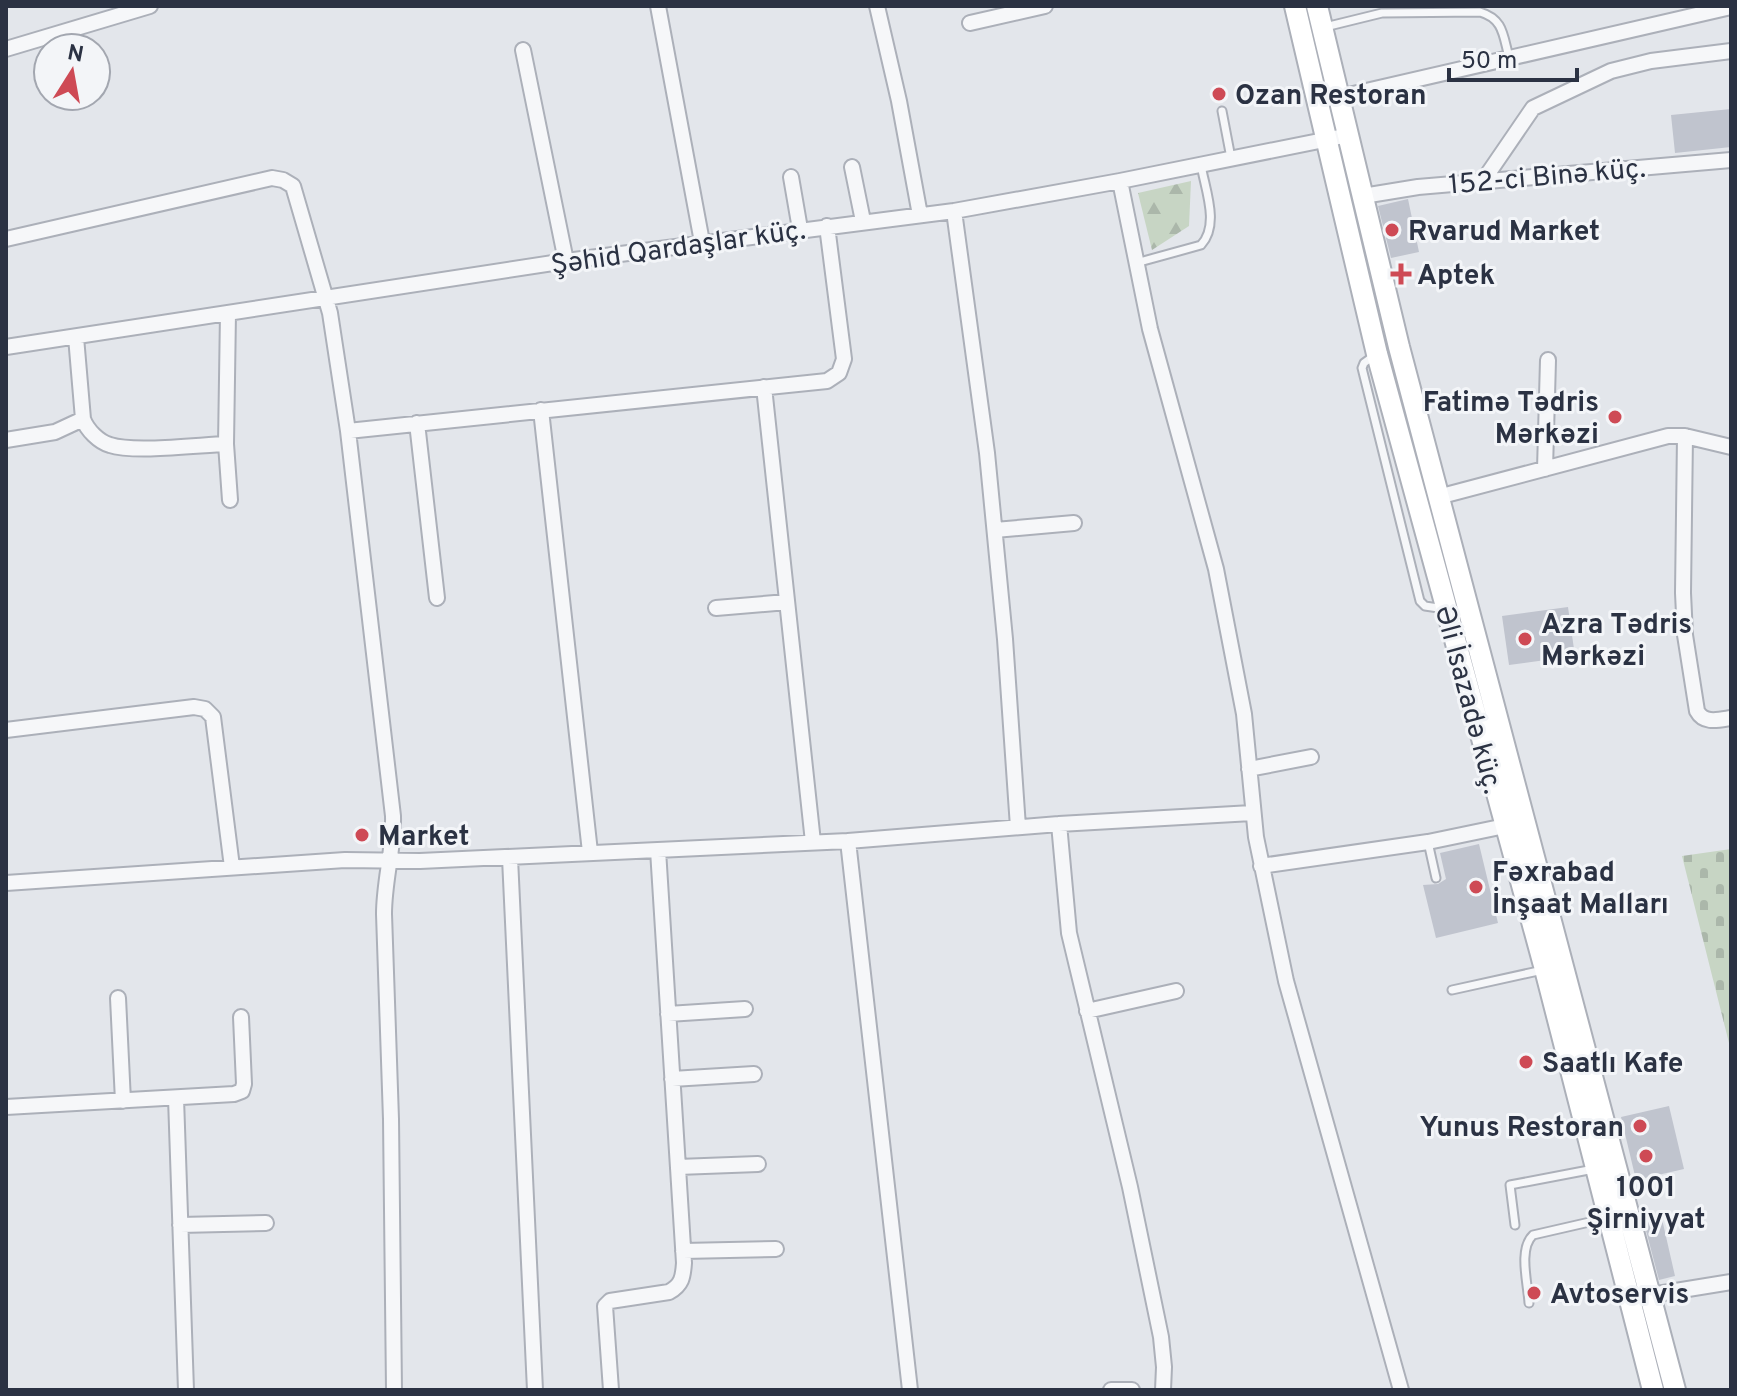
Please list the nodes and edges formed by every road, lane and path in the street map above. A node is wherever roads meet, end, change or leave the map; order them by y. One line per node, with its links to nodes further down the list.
1 (150, 6): 10 (street)
2 (658, 6): 33 (street)
3 (877, 6): 28 (street)
4 (1045, 6): 8 (street)
5 (1295, 6): 15 (main road, Əli İsazadə küç.)
6 (1317, 6): 9 (main road, Əli İsazadə küç.)
7 (1731, 7): 13 (street)
8 (970, 23)
9 (1323, 27): 13 (lane); 14 (main road, Əli İsazadə küç.)
10 (6, 49)
11 (523, 50): 34 (street)
12 (1731, 51): 25 (street)
13 (1509, 59): 14 (street)
14 (1340, 97): 15 (main road); 17 (main road, Əli İsazadə küç.)
15 (1319, 102): 18 (main road, Əli İsazadə küç.)
16 (1222, 111): 19 (lane)
17 (1349, 135): 18 (street, Şəhid Qardaşlar küç.); 26 (main road, Əli İsazadə küç.)
18 (1327, 140): 19 (street, Şəhid Qardaşlar küç.); 64 (main road, Əli İsazadə küç.)
19 (1231, 158): 21 (street, Şəhid Qardaşlar küç.)
20 (1731, 160): 25 (street, 152-ci Binə küç.)
21 (1201, 165): 24 (street, Şəhid Qardaşlar küç.); 35 (lane)
22 (852, 167): 29 (street)
23 (791, 177): 31 (street)
24 (1120, 181): 27 (street, Şəhid Qardaşlar küç.); 35 (street)
25 (1483, 181): 26 (street, 152-ci Binə küç.)
26 (1363, 196): 51 (main road, Əli İsazadə küç.)
27 (954, 211): 28 (street, Şəhid Qardaşlar küç.); 54 (street)
28 (920, 215): 29 (street, Şəhid Qardaşlar küç.)
29 (863, 221): 30 (street, Şəhid Qardaşlar küç.)
30 (827, 226): 31 (street, Şəhid Qardaşlar küç.); 41 (street)
31 (800, 229): 33 (street, Şəhid Qardaşlar küç.)
32 (6, 239): 36 (street)
33 (702, 242): 34 (street, Şəhid Qardaşlar küç.)
34 (566, 261): 36 (street, Şəhid Qardaşlar küç.)
35 (1136, 263): 61 (street)
36 (326, 298): 37 (street, Şəhid Qardaşlar küç.); 45 (street)
37 (228, 313): 38 (street, Şəhid Qardaşlar küç.); 48 (street)
38 (76, 337): 39 (street, Şəhid Qardaşlar küç.); 43 (street)
39 (6, 347)
40 (1548, 360): 50 (street)
41 (764, 387): 42 (street); 56 (street)
42 (541, 410): 44 (street); 70 (street)
43 (83, 419): 47 (street); 48 (street)
44 (417, 423): 45 (street); 55 (street)
45 (348, 431): 72 (street)
46 (1685, 436): 49 (street); 50 (street); 58 (street)
47 (6, 440)
48 (226, 444): 52 (street)
49 (1731, 447)
50 (1545, 469): 51 (street)
51 (1438, 497): 64 (main road, Əli İsazadə küç.)
52 (230, 500)
53 (1074, 523): 54 (street)
54 (995, 530): 65 (street)
55 (437, 598)
56 (787, 602): 57 (street); 67 (street)
57 (716, 608)
58 (1731, 718)
59 (6, 730): 74 (street)
60 (1311, 757): 61 (street)
61 (1249, 769): 62 (street)
62 (1252, 813): 63 (street); 73 (street)
63 (1059, 824): 65 (street); 82 (street)
64 (1514, 824): 68 (street); 77 (main road, Əli İsazadə küç.); 100 (main road, Əli İsazadə küç.)
65 (1018, 827): 66 (street)
66 (848, 841): 67 (street); 107 (street)
67 (813, 842): 69 (street)
68 (1428, 842): 73 (street); 75 (lane)
69 (658, 850): 70 (street); 83 (street)
70 (590, 852): 71 (street)
71 (510, 858): 72 (street); 105 (street)
72 (390, 862): 74 (street); 104 (street)
73 (1261, 866): 111 (street)
74 (232, 867): 76 (street)
75 (1436, 878)
76 (6, 883)
77 (1545, 969): 78 (lane); 92 (main road, Əli İsazadə küç.)
78 (1452, 990)
79 (1176, 991): 82 (street)
80 (118, 998): 88 (street)
81 (745, 1009): 83 (street)
82 (1087, 1011): 110 (street)
83 (668, 1014): 86 (street)
84 (241, 1017): 87 (street)
85 (754, 1074): 86 (street)
86 (672, 1079): 91 (street)
87 (176, 1098): 88 (street); 95 (street)
88 (123, 1101): 89 (street)
89 (6, 1107)
90 (758, 1164): 91 (street)
91 (678, 1167): 98 (street)
92 (1596, 1168): 93 (main road, Əli İsazadə küç.); 96 (lane)
93 (1609, 1217): 101 (main road, Əli İsazadə küç.); 102 (lane)
94 (266, 1223): 95 (street)
95 (180, 1225): 103 (street)
96 (1515, 1225)
97 (776, 1249): 98 (street)
98 (683, 1251): 106 (street)
99 (1731, 1282): 100 (street)
100 (1651, 1295): 101 (main road); 113 (main road, Əli İsazadə küç.)
101 (1630, 1300): 112 (main road, Əli İsazadə küç.)
102 (1529, 1303)
103 (186, 1390)
104 (394, 1390)
105 (535, 1390)
106 (611, 1390)
107 (910, 1390)
108 (1111, 1390): 109 (street)
109 (1132, 1390)
110 (1163, 1390)
111 (1401, 1390)
112 (1653, 1390)
113 (1675, 1390)

